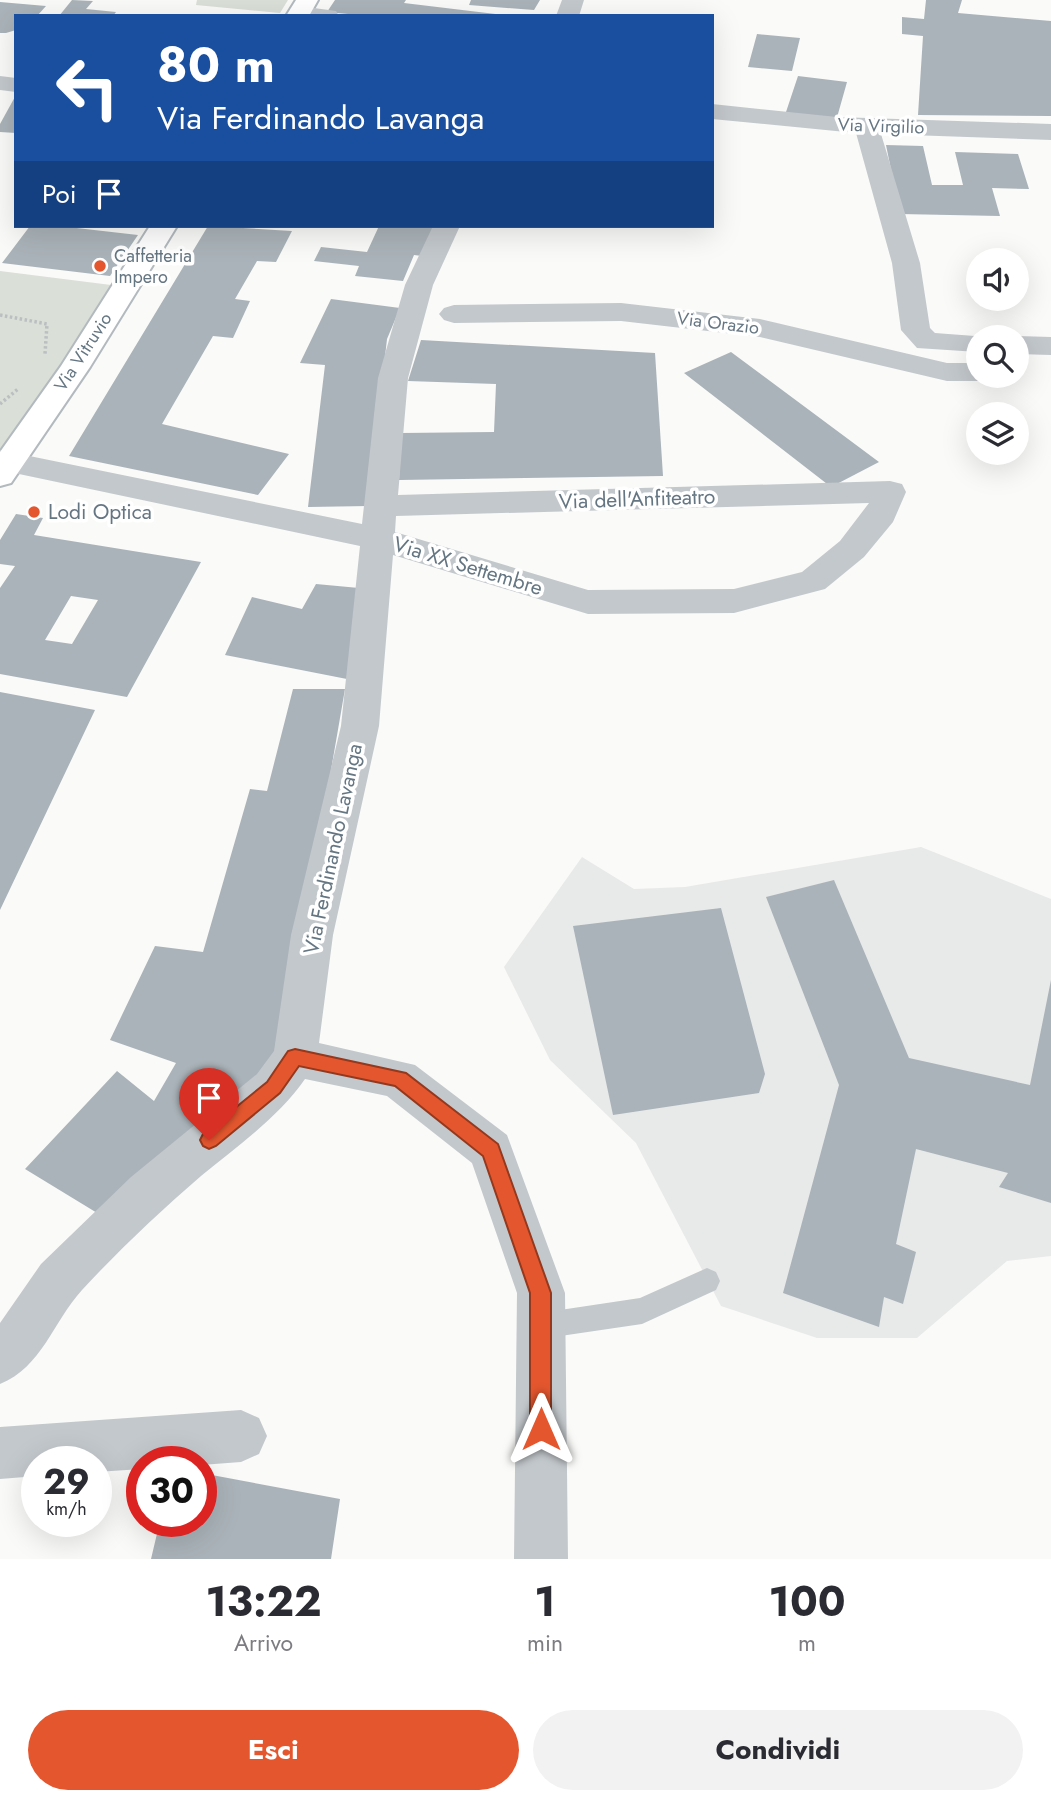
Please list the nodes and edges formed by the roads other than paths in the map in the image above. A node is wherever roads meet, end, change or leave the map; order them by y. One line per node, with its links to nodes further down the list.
1 (301, 9): 2 (street)
2 (320, 14)
3 (714, 111): 4 (street, Via Virgilio)
4 (866, 125): 5 (street, Via Virgilio); 9 (street)
5 (1051, 132)
6 (162, 228): 17 (street, Via Vitruvio)
7 (445, 228): 19 (street, Via Ferdinando Lavanga)
8 (454, 314): 15 (street, Via Orazio)
9 (927, 342): 10 (street); 15 (street)
10 (966, 343)
11 (1029, 345): 12 (street)
12 (1051, 346)
13 (1051, 370): 14 (street)
14 (1029, 371)
15 (947, 372): 16 (street, Via Orazio)
16 (966, 372)
17 (3, 466): 19 (street, Via XX Settembre)
18 (890, 492): 19 (street, Via dell'Anfiteatro); 19 (street, Via XX Settembre)
19 (381, 523): 20 (street, Via Ferdinando Lavanga)
20 (295, 1057): 22 (street); 23 (street, Via Ferdinando Lavanga)
21 (707, 1281): 22 (lane)
22 (540, 1326): 26 (street)
23 (0, 1359)
24 (241, 1436): 25 (street)
25 (0, 1453)
26 (543, 1559)

